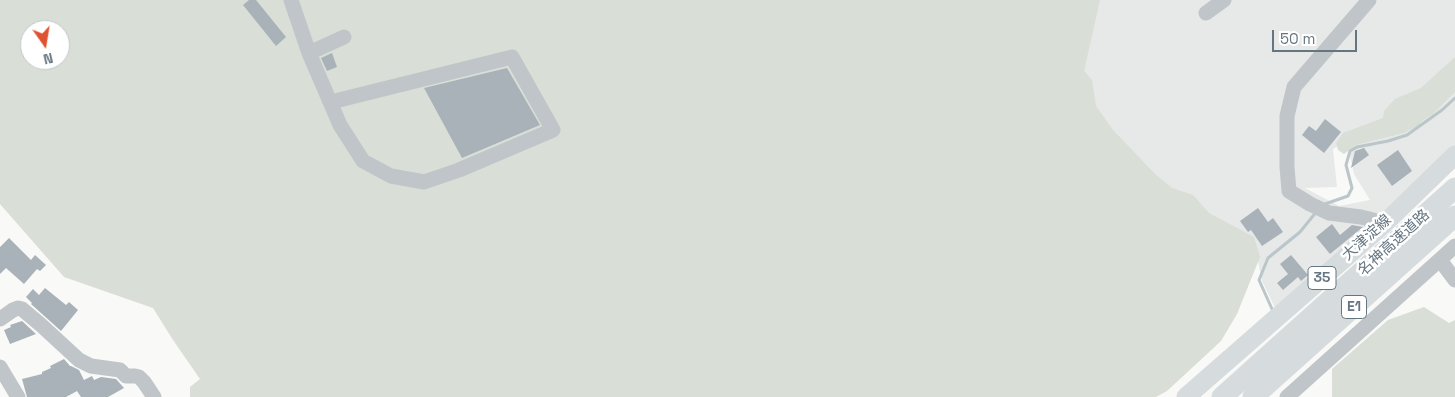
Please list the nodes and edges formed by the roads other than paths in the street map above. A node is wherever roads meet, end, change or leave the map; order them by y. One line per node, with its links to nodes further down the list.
1 (291, 0): 6 (street)
2 (1224, 0): 4 (street)
3 (1369, 0): 11 (street)
4 (1206, 13)
5 (344, 37): 6 (street)
6 (309, 53): 7 (street)
7 (330, 102): 7 (street)
8 (1455, 155): 11 (main road, 大津淀線 / 35)
9 (1455, 188): 20 (highway, 名神高速道路 / E1)
10 (1455, 216): 21 (highway, 名神高速道路 / E1)
11 (1385, 223): 19 (main road, 大津淀線 / 35)
12 (1455, 246): 13 (street)
13 (1440, 260): 14 (street); 22 (street)
14 (1455, 280)
15 (0, 319): 18 (street)
16 (0, 367): 17 (street)
17 (18, 397)
18 (154, 397)
19 (1186, 397)
20 (1222, 397)
21 (1253, 397)
22 (1287, 397)

